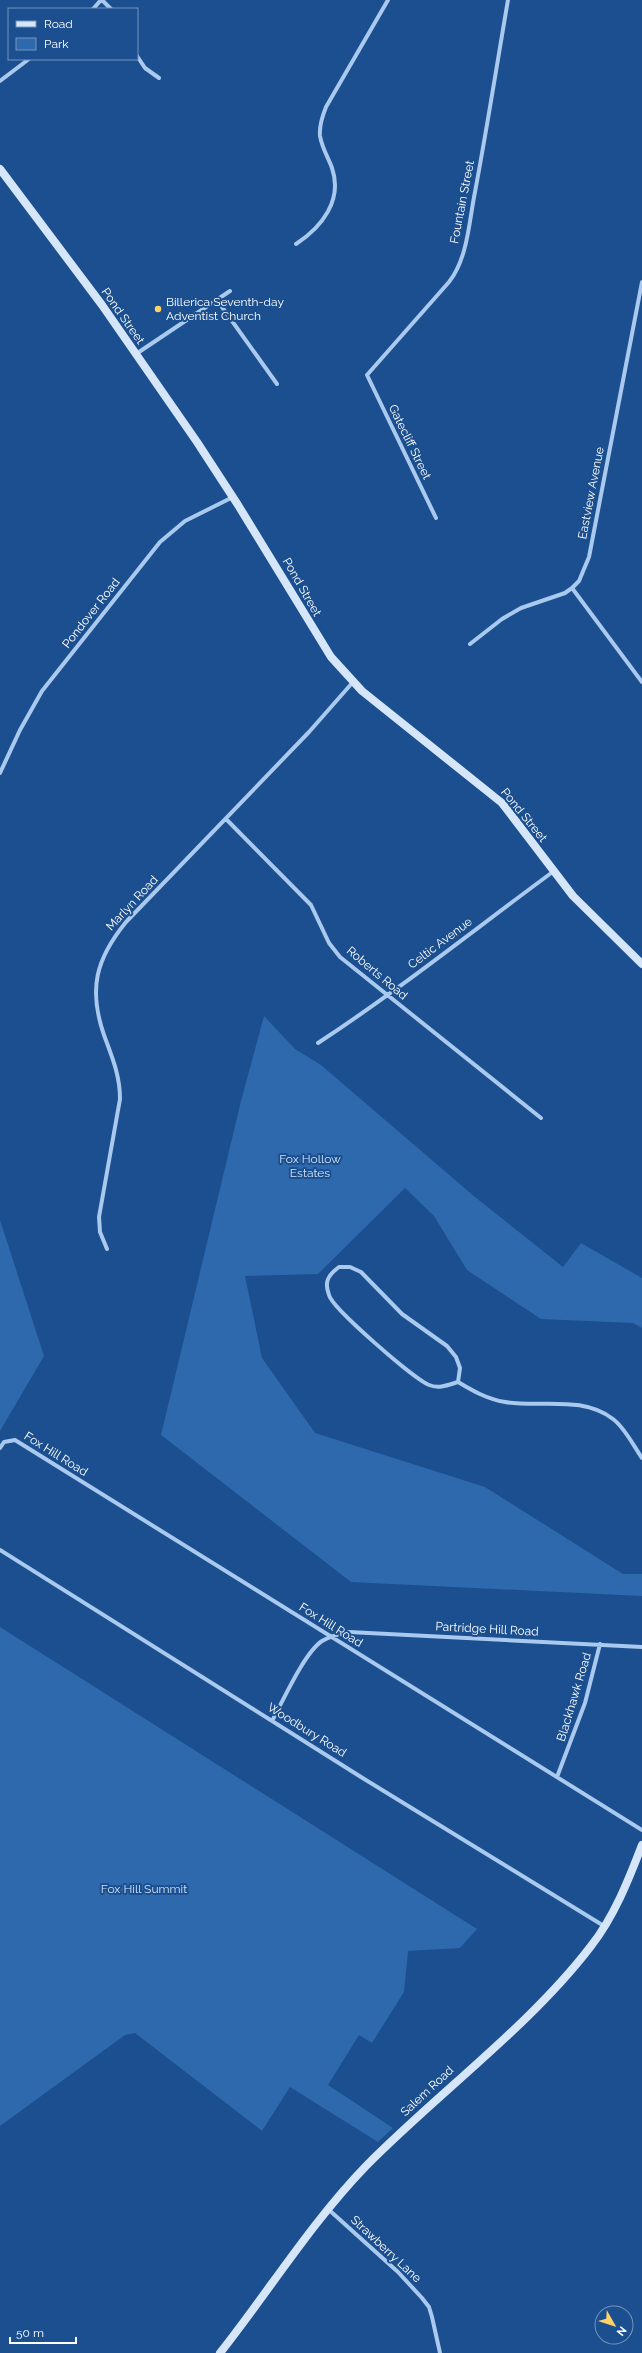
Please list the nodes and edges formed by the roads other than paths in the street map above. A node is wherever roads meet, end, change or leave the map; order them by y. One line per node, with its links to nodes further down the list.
1 (101, 0): 4 (street); 5 (street)
2 (388, 0): 11 (street)
3 (508, 0): 16 (street, Fountain Street)
4 (94, 8)
5 (110, 8)
6 (138, 58): 8 (street)
7 (28, 60): 9 (street)
8 (159, 78)
9 (0, 81)
10 (0, 169): 15 (street, Pond Street)
11 (296, 244)
12 (642, 282): 20 (street, Eastview Avenue)
13 (230, 292): 14 (street)
14 (216, 300): 15 (street); 17 (street)
15 (136, 354): 18 (street, Pond Street)
16 (367, 375): 19 (street, Gatecliff Street)
17 (277, 384)
18 (233, 497): 22 (street, Pond Street); 24 (street, Pondover Road)
19 (436, 518)
20 (572, 588): 21 (street, Eastview Avenue); 23 (street)
21 (470, 644)
22 (352, 682): 25 (street, Marlyn Road); 26 (street, Pond Street)
23 (642, 682)
24 (0, 773)
25 (226, 819): 28 (street, Roberts Road); 31 (street, Marlyn Road)
26 (554, 871): 27 (street, Pond Street); 28 (street, Celtic Avenue)
27 (642, 964)
28 (388, 996): 29 (street, Celtic Avenue); 30 (street, Roberts Road)
29 (318, 1043)
30 (541, 1118)
31 (107, 1249)
32 (458, 1382): 32 (street); 34 (street)
33 (0, 1448): 36 (street, Fox Hill Road)
34 (642, 1458)
35 (0, 1550): 39 (street, Woodbury Road)
36 (332, 1637): 37 (street, Partridge Hill Road); 39 (street); 40 (street, Fox Hill Road)
37 (600, 1644): 38 (street, Partridge Hill Road); 40 (street, Blackhawk Road)
38 (642, 1647)
39 (272, 1721): 43 (street, Woodbury Road)
40 (557, 1777): 41 (street, Fox Hill Road)
41 (642, 1830)
42 (642, 1844): 43 (street, Salem Road)
43 (604, 1926): 44 (street, Salem Road)
44 (328, 2209): 45 (street, Salem Road); 46 (street, Strawberry Lane)
45 (220, 2353)
46 (440, 2353)

